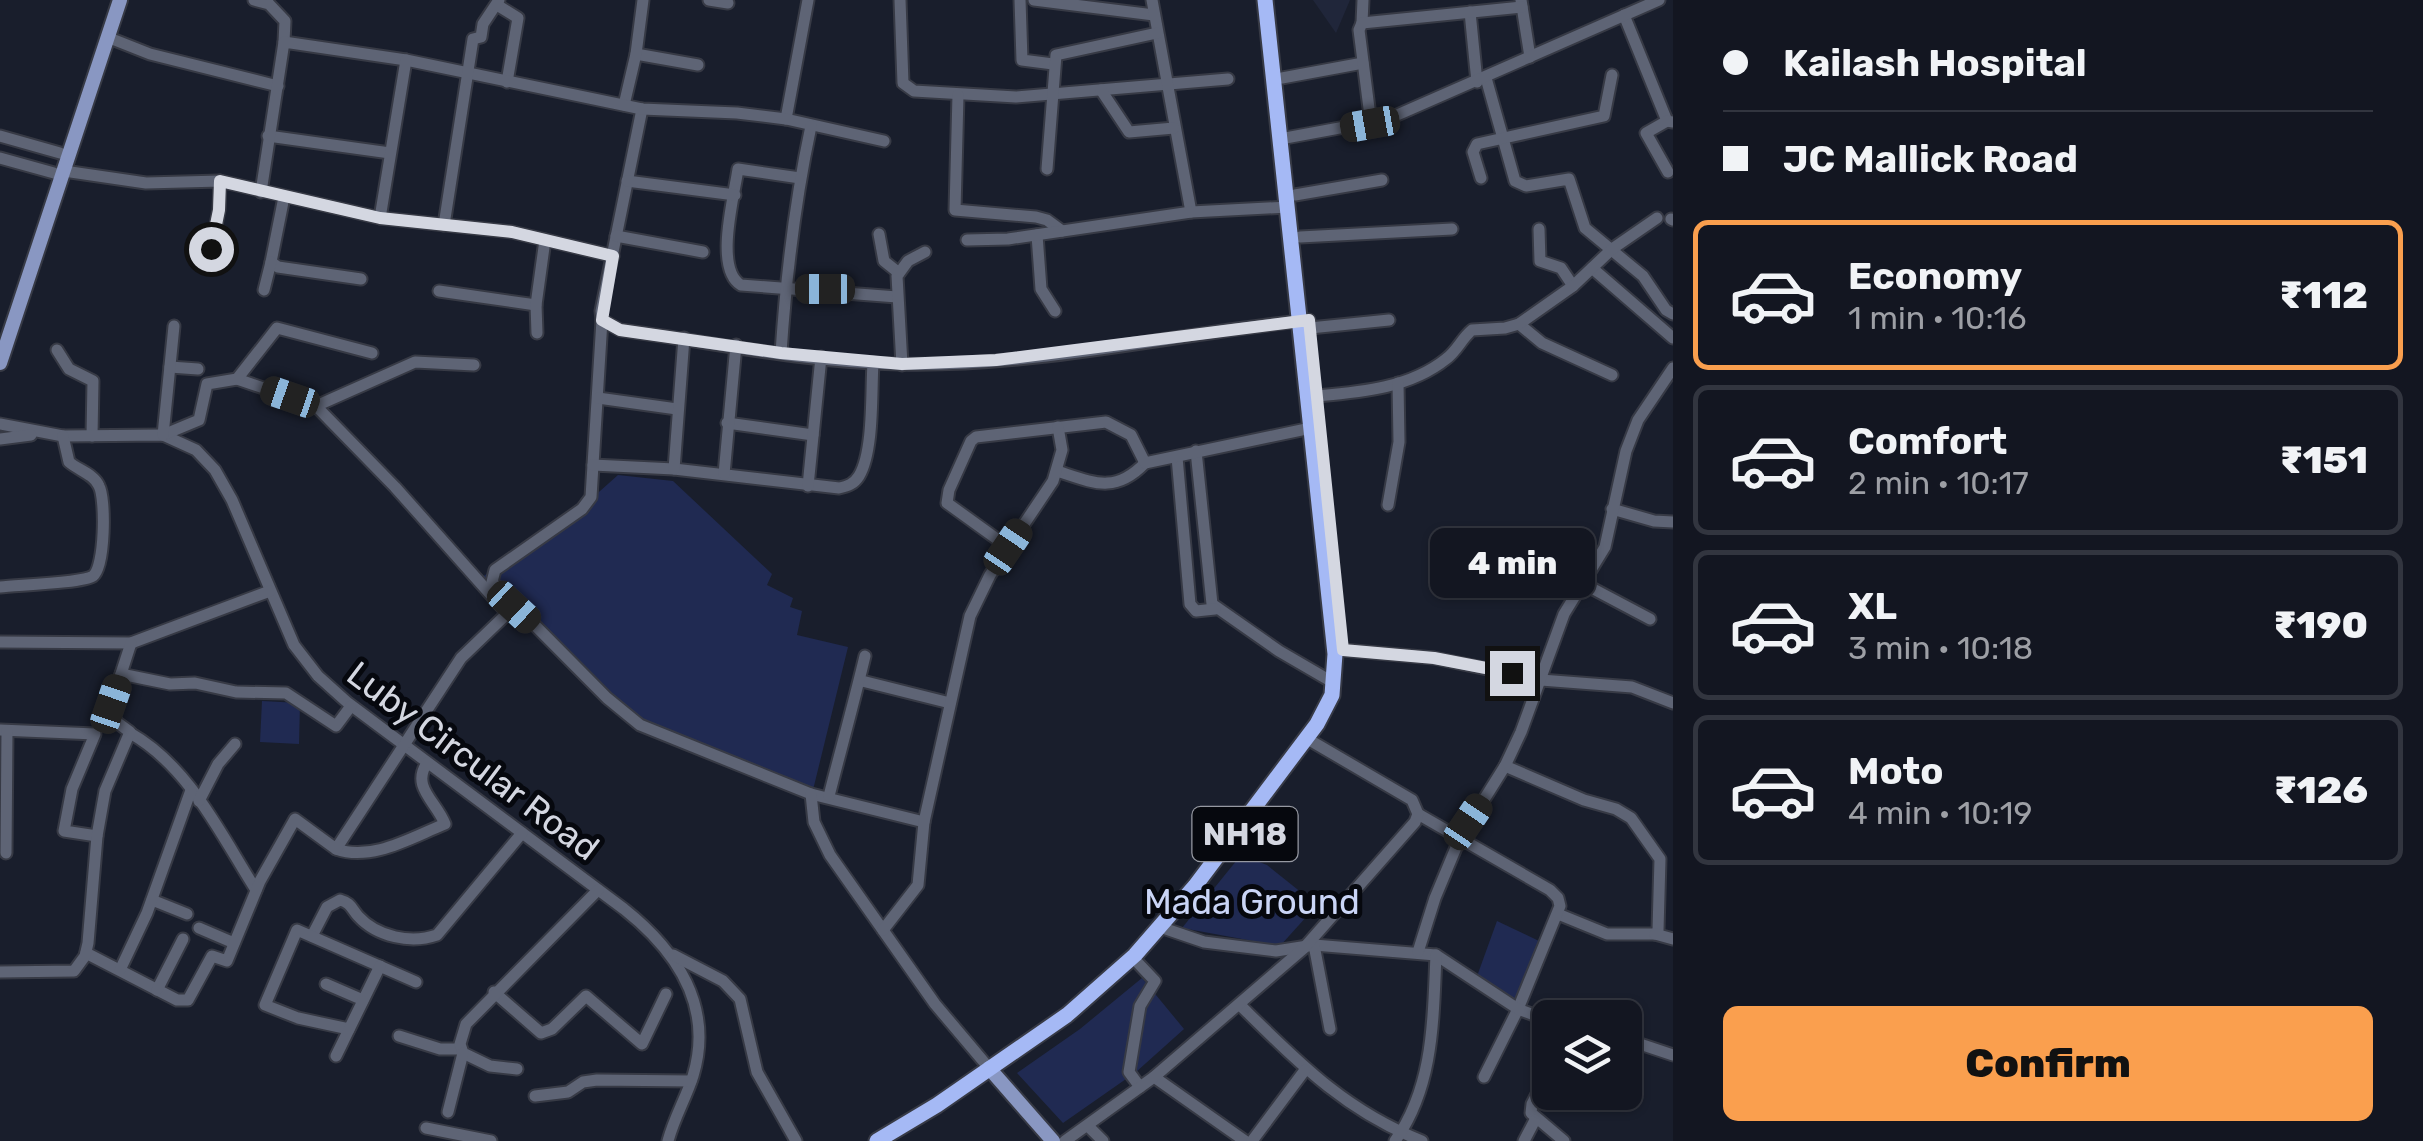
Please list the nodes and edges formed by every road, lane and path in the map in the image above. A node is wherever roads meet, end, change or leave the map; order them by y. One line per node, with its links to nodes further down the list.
1 (112, 0): 57 (main road)
2 (120, 0): 25 (main road)
3 (254, 0): 26 (street)
4 (643, 0): 27 (street)
5 (709, 0): 17 (street)
6 (808, 0): 46 (street)
7 (900, 0): 43 (street)
8 (1020, 0): 31 (street)
9 (1034, 0): 20 (street)
10 (1152, 0): 20 (street)
11 (1265, 0): 54 (highway, NH18)
12 (1274, 0): 35 (highway, NH18)
13 (1364, 0): 23 (street)
14 (1427, 0): 21 (street)
15 (1659, 0): 22 (street)
16 (498, 2): 33 (street); 38 (street)
17 (728, 3)
18 (1522, 4): 19 (street); 28 (street)
19 (1470, 12): 21 (street); 37 (street)
20 (1154, 15): 24 (street)
21 (1428, 16): 23 (street)
22 (1624, 16): 28 (street); 47 (street)
23 (1362, 23): 30 (street)
24 (1157, 33): 31 (street); 39 (street)
25 (107, 38): 40 (street); 60 (main road)
26 (284, 42): 29 (street); 40 (street)
27 (636, 54): 32 (street); 44 (street)
28 (1530, 57): 37 (street)
29 (406, 60): 33 (street); 56 (street)
30 (1363, 63): 35 (street); 48 (street)
31 (1053, 64): 42 (street)
32 (698, 65)
33 (467, 73): 38 (street); 74 (street)
34 (1612, 75): 53 (street)
35 (1282, 78): 54 (highway, NH18)
36 (1228, 79): 39 (street)
37 (1481, 80): 48 (street); 53 (street)
38 (507, 82): 44 (street)
39 (1165, 85): 41 (street); 50 (street)
40 (278, 86): 52 (street)
41 (1101, 90): 42 (street); 50 (street)
42 (1052, 94): 43 (street); 59 (street)
43 (958, 95): 77 (street)
44 (624, 106): 45 (street)
45 (642, 109): 46 (street); 66 (street)
46 (786, 119): 49 (street)
47 (1670, 121): 61 (street)
48 (1370, 124): 54 (street)
49 (811, 126): 55 (street); 62 (street)
50 (1174, 128): 71 (street)
51 (0, 136): 57 (street)
52 (268, 136): 56 (street); 67 (street)
53 (1503, 137): 63 (street); 85 (street)
54 (1285, 138): 70 (highway, NH18)
55 (884, 141)
56 (390, 152): 72 (street)
57 (60, 153): 60 (main road)
58 (0, 158): 60 (street)
59 (1047, 169)
60 (59, 172): 65 (street); 107 (main road); 115 (main road)
61 (1668, 172)
62 (800, 178): 68 (street); 94 (street)
63 (1481, 178)
64 (1382, 180): 70 (street)
65 (220, 181): 67 (street); 84 (street)
66 (627, 181): 68 (street); 80 (street)
67 (261, 192): 69 (street)
68 (735, 195): 94 (street)
69 (284, 197): 72 (street); 89 (street)
70 (1291, 201): 71 (street); 81 (highway, NH18); 103 (highway, NH18)
71 (1190, 212): 77 (street)
72 (380, 218): 74 (street)
73 (1657, 218): 85 (street)
74 (444, 225): 82 (street)
75 (1452, 229): 81 (street)
76 (1538, 229): 93 (street)
77 (1062, 231): 79 (street)
78 (879, 234): 91 (street)
79 (1037, 235): 83 (street); 99 (street)
80 (616, 236): 86 (street); 88 (street)
81 (1300, 237): 103 (highway, NH18)
82 (545, 240): 88 (street); 98 (street)
83 (967, 240)
84 (211, 249)
85 (1612, 249): 90 (street); 100 (street)
86 (704, 252)
87 (925, 252): 91 (street)
88 (613, 256): 101 (street)
89 (271, 262): 92 (street); 95 (street)
90 (1592, 268): 93 (street); 109 (street)
91 (899, 273): 97 (street)
92 (361, 280)
93 (1573, 286): 104 (street)
94 (785, 289): 97 (street); 113 (street)
95 (264, 290)
96 (439, 291): 98 (street)
97 (897, 296): 118 (street)
98 (536, 305): 106 (street)
99 (1055, 311)
100 (1673, 314)
101 (602, 320): 108 (street); 126 (street)
102 (1389, 320): 103 (street)
103 (1305, 324): 118 (street); 125 (highway, NH18); 132 (highway, NH18)
104 (1519, 324): 122 (street); 124 (street)
105 (174, 326): 119 (street)
106 (537, 333)
107 (0, 337)
108 (684, 338): 110 (street); 128 (street)
109 (1673, 338)
110 (736, 345): 113 (street); 129 (street)
111 (56, 350): 137 (street)
112 (372, 353): 123 (street)
113 (781, 353): 114 (street)
114 (820, 357): 116 (street); 135 (street)
115 (0, 363)
116 (873, 363): 118 (street); 146 (street)
117 (474, 364): 127 (street)
118 (902, 364)
119 (170, 367): 121 (street); 134 (street)
120 (1673, 368): 148 (street)
121 (198, 369)
122 (1612, 375)
123 (237, 380): 127 (street); 134 (street)
124 (1398, 383): 125 (street); 147 (street)
125 (1317, 396): 159 (highway, NH18)
126 (598, 398): 128 (street); 142 (street)
127 (316, 406): 155 (street)
128 (678, 409): 143 (street)
129 (726, 423): 135 (street); 145 (street)
130 (0, 424): 133 (street)
131 (1058, 426): 141 (street); 144 (street); 150 (street)
132 (1311, 428): 139 (street); 164 (highway, NH18)
133 (40, 434): 136 (street); 138 (street)
134 (163, 435): 137 (street); 153 (street, Luby Circular Road)
135 (813, 435): 146 (street)
136 (63, 436): 137 (street); 152 (street)
137 (92, 436)
138 (0, 439)
139 (1196, 452): 140 (street); 154 (street)
140 (1177, 457): 141 (street); 154 (street)
141 (1145, 464): 144 (street)
142 (594, 465): 143 (street); 155 (street)
143 (674, 469): 145 (street)
144 (1057, 471): 150 (street)
145 (724, 474): 146 (street)
146 (808, 486)
147 (1388, 505)
148 (1612, 509): 149 (street); 151 (street)
149 (1673, 522)
150 (1008, 547): 165 (street)
151 (1582, 583): 156 (street); 163 (street)
152 (0, 586)
153 (270, 591): 158 (street); 167 (street, Luby Circular Road)
154 (1215, 609): 164 (street)
155 (511, 611): 172 (street); 175 (street)
156 (1650, 619)
157 (0, 642): 158 (street)
158 (132, 643): 161 (street)
159 (1343, 650): 163 (street); 170 (highway, NH18)
160 (865, 656): 162 (street)
161 (121, 674): 167 (street); 169 (street)
162 (862, 680): 165 (street); 177 (street)
163 (1541, 680): 166 (street); 174 (street)
164 (1334, 684): 170 (highway, NH18)
165 (950, 703): 179 (street)
166 (1673, 703)
167 (351, 706): 172 (street, Luby Circular Road)
168 (4, 731): 181 (street); 184 (street)
169 (130, 732): 176 (street); 181 (street)
170 (1309, 741): 178 (street); 191 (highway, NH18)
171 (235, 744): 176 (street)
172 (406, 746): 173 (street, Luby Circular Road); 183 (street)
173 (427, 763): 180 (street, Luby Circular Road); 183 (street)
174 (1505, 766): 182 (street); 193 (street)
175 (811, 794): 177 (street); 192 (street)
176 (195, 796): 185 (street); 187 (street)
177 (828, 796): 179 (street)
178 (1418, 814): 182 (street); 198 (street)
179 (924, 822): 192 (street)
180 (522, 833): 186 (street, Luby Circular Road); 194 (street)
181 (97, 836): 199 (street)
182 (1460, 838): 189 (street); 200 (street)
183 (336, 849): 185 (street)
184 (6, 853)
185 (256, 890): 197 (street)
186 (598, 890): 201 (street, Luby Circular Road); 210 (street)
187 (152, 900): 188 (street); 205 (street)
188 (188, 914)
189 (1558, 914): 193 (street); 214 (street)
190 (198, 928): 197 (street)
191 (1164, 929): 198 (street); 203 (highway, NH18); 225 (highway, NH18)
192 (884, 930): 225 (street)
193 (1655, 934): 196 (street)
194 (312, 936): 204 (street); 216 (street)
195 (183, 939): 209 (street)
196 (1673, 939)
197 (234, 944): 209 (street)
198 (1309, 947): 200 (street); 213 (street); 217 (street)
199 (86, 952): 205 (street); 206 (street)
200 (1418, 952): 202 (street)
201 (668, 953): 228 (street, Luby Circular Road); 239 (street)
202 (1436, 955): 214 (street); 236 (street)
203 (1138, 963): 225 (highway, NH18); 229 (street)
204 (380, 966): 207 (street); 212 (street)
205 (120, 970): 209 (street)
206 (0, 972)
207 (416, 982)
208 (326, 984): 212 (street)
209 (157, 990)
210 (494, 992): 211 (street); 220 (street)
211 (666, 994)
212 (363, 1000): 216 (street)
213 (1240, 1004): 224 (street); 226 (street)
214 (1518, 1009): 215 (street); 227 (street)
215 (1532, 1014)
216 (350, 1029): 222 (street)
217 (1330, 1029)
218 (399, 1036): 220 (street)
219 (1642, 1045): 221 (street)
220 (461, 1051): 223 (street); 232 (street)
221 (1673, 1055)
222 (336, 1056)
223 (517, 1069)
224 (1306, 1070): 236 (street); 245 (street)
225 (992, 1071): 240 (highway, NH18); 241 (highway, NH18); 242 (main road)
226 (1154, 1077): 229 (street); 245 (street)
227 (1484, 1077)
228 (691, 1081): 230 (street); 238 (street, Luby Circular Road)
229 (1140, 1088): 234 (street)
230 (535, 1096)
231 (1532, 1110): 233 (street)
232 (448, 1112)
233 (1536, 1120): 247 (street); 248 (street)
234 (1088, 1126): 243 (street); 244 (street)
235 (426, 1128): 237 (street)
236 (1398, 1137): 246 (street)
237 (492, 1141)
238 (668, 1141)
239 (796, 1141)
240 (877, 1141)
241 (894, 1141)
242 (1052, 1141)
243 (1066, 1141)
244 (1103, 1141)
245 (1249, 1141)
246 (1422, 1141)
247 (1524, 1141)
248 (1564, 1141)

